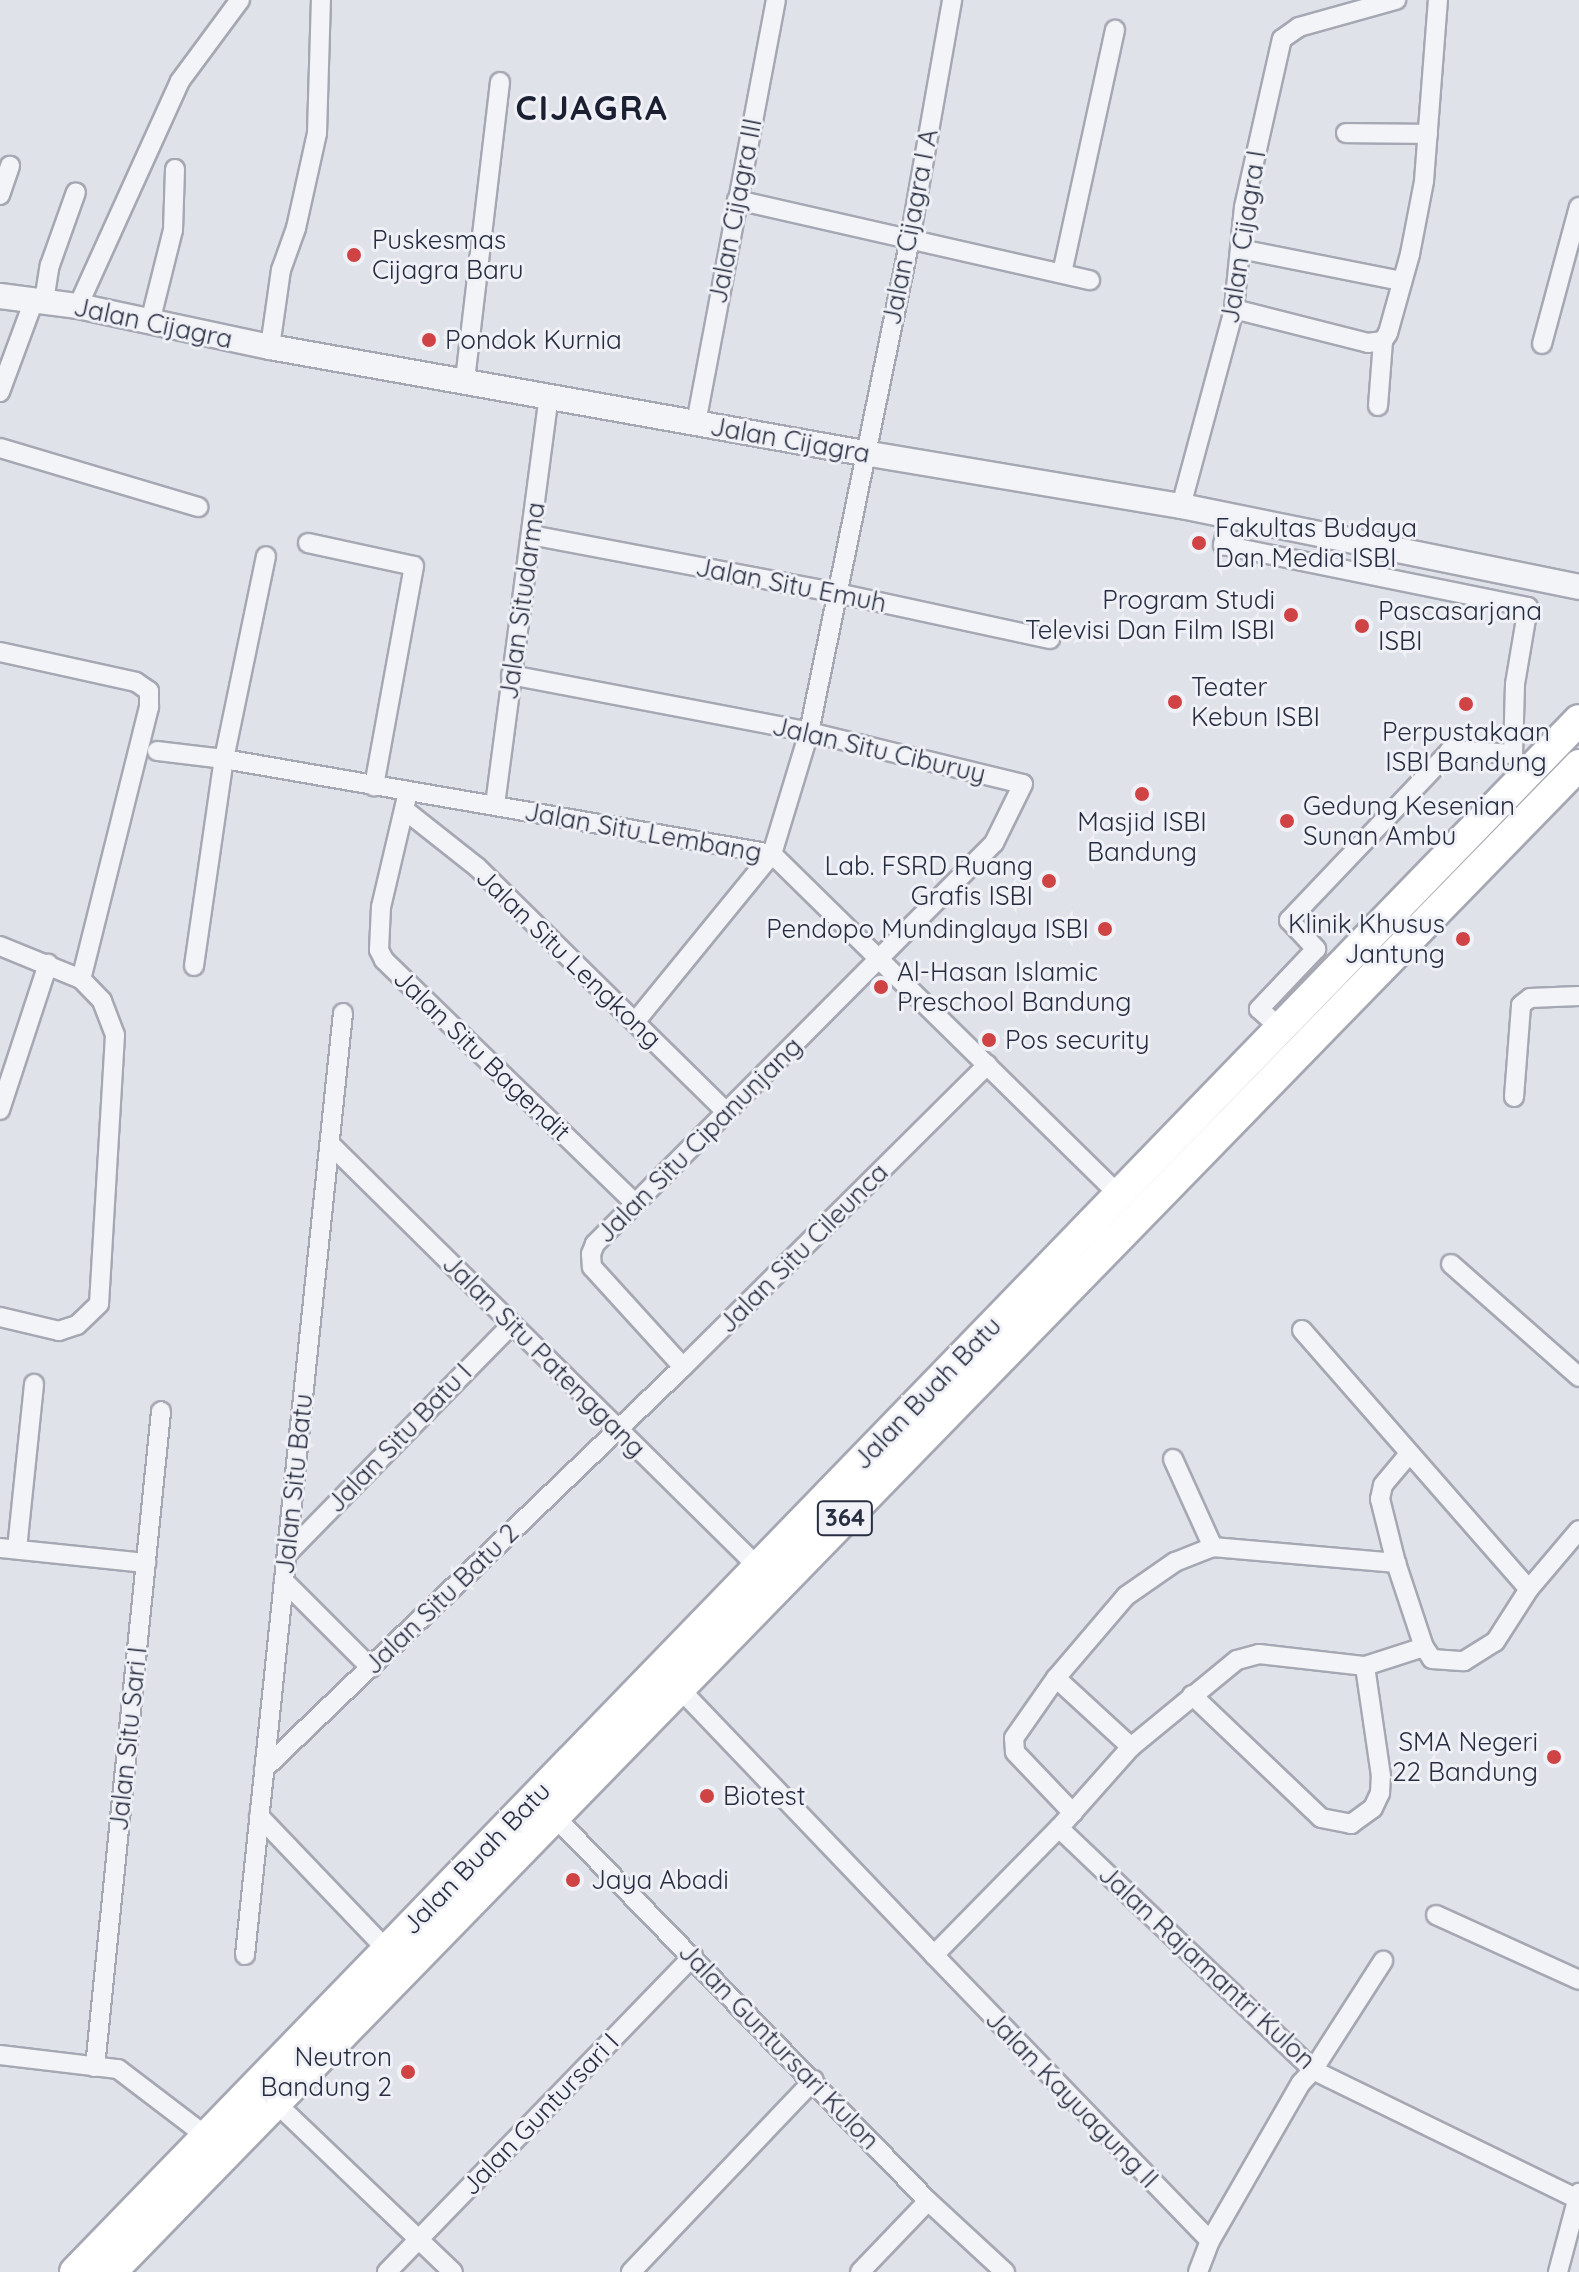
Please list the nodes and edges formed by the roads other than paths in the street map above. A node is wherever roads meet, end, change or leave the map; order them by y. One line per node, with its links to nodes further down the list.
1 (240, 0): 24 (street)
2 (321, 0): 29 (street)
3 (776, 0): 15 (street, Jalan Cijagra III)
4 (952, 0): 17 (street, Jalan Cijagra I A)
5 (1396, 0): 18 (street, Jalan Cijagra I)
6 (1438, 0): 10 (street)
7 (1115, 30): 19 (street)
8 (500, 82): 30 (street)
9 (1346, 133): 10 (street)
10 (1428, 134): 21 (street)
11 (10, 166): 14 (street)
12 (175, 169): 26 (street)
13 (76, 192): 23 (street)
14 (0, 195)
15 (737, 200): 17 (street); 34 (street, Jalan Cijagra III)
16 (1579, 207): 28 (street)
17 (910, 239): 19 (street); 36 (street, Jalan Cijagra I A)
18 (1240, 249): 21 (street); 25 (street, Jalan Cijagra I)
19 (1062, 273): 20 (street)
20 (1090, 280)
21 (1402, 281): 27 (street)
22 (0, 296): 23 (street, Jalan Cijagra)
23 (39, 300): 24 (street, Jalan Cijagra); 31 (street)
24 (78, 306): 26 (street, Jalan Cijagra)
25 (1234, 309): 27 (street); 37 (street, Jalan Cijagra I)
26 (150, 322): 29 (street, Jalan Cijagra)
27 (1383, 341): 33 (street)
28 (1542, 344)
29 (270, 347): 30 (street, Jalan Cijagra)
30 (465, 380): 32 (street, Jalan Cijagra)
31 (0, 392)
32 (549, 396): 34 (street, Jalan Cijagra); 40 (street, Jalan Situdarma)
33 (1378, 406)
34 (696, 423): 36 (street, Jalan Cijagra)
35 (0, 448): 38 (street)
36 (864, 453): 37 (street, Jalan Cijagra); 44 (street, Jalan Cijagra I A)
37 (1181, 506): 39 (street, Jalan Cijagra)
38 (198, 507)
39 (1229, 515): 43 (street, Jalan Cijagra); 66 (street)
40 (531, 535): 44 (street, Jalan Situ Emuh); 47 (street, Jalan Situdarma)
41 (308, 543): 54 (street)
42 (266, 556): 51 (street)
43 (1579, 587)
44 (837, 593): 45 (street, Jalan Situ Emuh); 49 (street, Jalan Cijagra I A)
45 (1050, 639)
46 (0, 652): 63 (street)
47 (511, 675): 49 (street, Jalan Situ Ciburuy); 56 (street, Jalan Situdarma)
48 (1579, 720): 53 (main road, Jalan Buah Batu / 364)
49 (809, 732): 58 (street, Jalan Cijagra I A); 60 (street, Jalan Situ Ciburuy)
50 (157, 751): 51 (street, Jalan Situ Lembang)
51 (224, 759): 54 (street, Jalan Situ Lembang); 62 (street)
52 (1579, 765): 53 (street); 99 (main road, Jalan Buah Batu / 364)
53 (1531, 769): 66 (main road, Jalan Buah Batu / 364)
54 (374, 786): 55 (street, Jalan Situ Lembang)
55 (408, 792): 56 (street, Jalan Situ Lembang); 57 (street, Jalan Situ Bagendit)
56 (495, 805): 58 (street, Jalan Situ Lembang)
57 (406, 811): 67 (street, Jalan Situ Lengkong); 74 (street, Jalan Situ Bagendit)
58 (772, 854): 60 (street, Jalan Situ Lembang); 67 (street)
59 (0, 946): 61 (street)
60 (880, 957): 68 (street, Jalan Situ Lembang); 71 (street, Jalan Situ Cipanunjang)
61 (48, 964): 63 (street); 70 (street)
62 (194, 966)
63 (81, 979): 76 (street)
64 (1579, 996): 69 (street)
65 (343, 1013): 72 (street, Jalan Situ Batu)
66 (1270, 1019): 73 (main road, Jalan Buah Batu / 364)
67 (635, 1022): 71 (street, Jalan Situ Lengkong)
68 (987, 1065): 73 (street, Jalan Situ Lembang); 79 (street, Jalan Situ Cileunca)
69 (1514, 1097)
70 (0, 1110)
71 (726, 1112): 74 (street, Jalan Situ Cipanunjang)
72 (330, 1144): 77 (street, Jalan Situ Patenggang); 89 (street, Jalan Situ Batu)
73 (1119, 1195): 92 (main road, Jalan Buah Batu / 364)
74 (635, 1203): 79 (street, Jalan Situ Cipanunjang)
75 (1451, 1264): 80 (street)
76 (0, 1317)
77 (512, 1324): 83 (street, Jalan Situ Patenggang); 89 (street, Jalan Situ Batu I)
78 (1302, 1330): 84 (street)
79 (683, 1367): 83 (street, Jalan Situ Cileunca)
80 (1579, 1377)
81 (34, 1384): 88 (street)
82 (161, 1411): 90 (street, Jalan Situ Sari I)
83 (618, 1429): 92 (street, Jalan Situ Patenggang); 97 (street, Jalan Situ Batu 2)
84 (1408, 1455): 91 (street); 94 (street)
85 (1173, 1459): 87 (street)
86 (1579, 1530): 94 (street)
87 (1213, 1547): 91 (street); 98 (street)
88 (4, 1549): 90 (street)
89 (287, 1554): 93 (street, Jalan Situ Batu)
90 (146, 1563): 115 (street, Jalan Situ Sari I)
91 (1396, 1563): 95 (street)
92 (758, 1567): 108 (main road, Jalan Buah Batu / 364)
93 (284, 1581): 97 (street); 102 (street, Jalan Situ Batu)
94 (1529, 1589): 95 (street)
95 (1424, 1647): 96 (street)
96 (1365, 1666): 100 (street); 100 (street)
97 (371, 1668): 102 (street, Jalan Situ Batu 2)
98 (1056, 1678): 101 (street); 103 (street)
99 (680, 1689): 105 (main road, Jalan Buah Batu / 364); 110 (street, Jalan Kayuagung II)
100 (1192, 1695): 101 (street)
101 (1131, 1747): 103 (street)
102 (264, 1769): 104 (street, Jalan Situ Batu)
103 (1073, 1813): 106 (street)
104 (259, 1816): 108 (street); 109 (street, Jalan Situ Batu)
105 (555, 1817): 111 (street, Jalan Guntursari Kulon); 118 (main road, Jalan Buah Batu / 364)
106 (1059, 1828): 110 (street); 116 (street, Jalan Rajamantri Kulon)
107 (1436, 1915): 113 (street)
108 (387, 1950): 119 (main road, Jalan Buah Batu / 364)
109 (245, 1955)
110 (934, 1955): 123 (street, Jalan Kayuagung II)
111 (693, 1956): 117 (street, Jalan Guntursari Kulon); 122 (street, Jalan Guntursari I)
112 (1383, 1961): 116 (street)
113 (1579, 1980)
114 (0, 2055): 115 (street)
115 (95, 2067): 119 (street)
116 (1313, 2070): 120 (street, Jalan Rajamantri Kulon); 123 (street)
117 (814, 2080): 121 (street, Jalan Guntursari Kulon); 128 (street)
118 (275, 2102): 122 (street); 125 (main road, Jalan Buah Batu / 364)
119 (206, 2136): 124 (main road, Jalan Buah Batu / 364)
120 (1579, 2198): 132 (street)
121 (928, 2201): 129 (street); 130 (street, Jalan Guntursari Kulon)
122 (419, 2238): 126 (street, Jalan Guntursari I); 127 (street)
123 (1210, 2241): 131 (street)
124 (75, 2272)
125 (111, 2272)
126 (387, 2272)
127 (453, 2272)
128 (631, 2272)
129 (860, 2272)
130 (1005, 2272)
131 (1198, 2272)
132 (1558, 2272)

